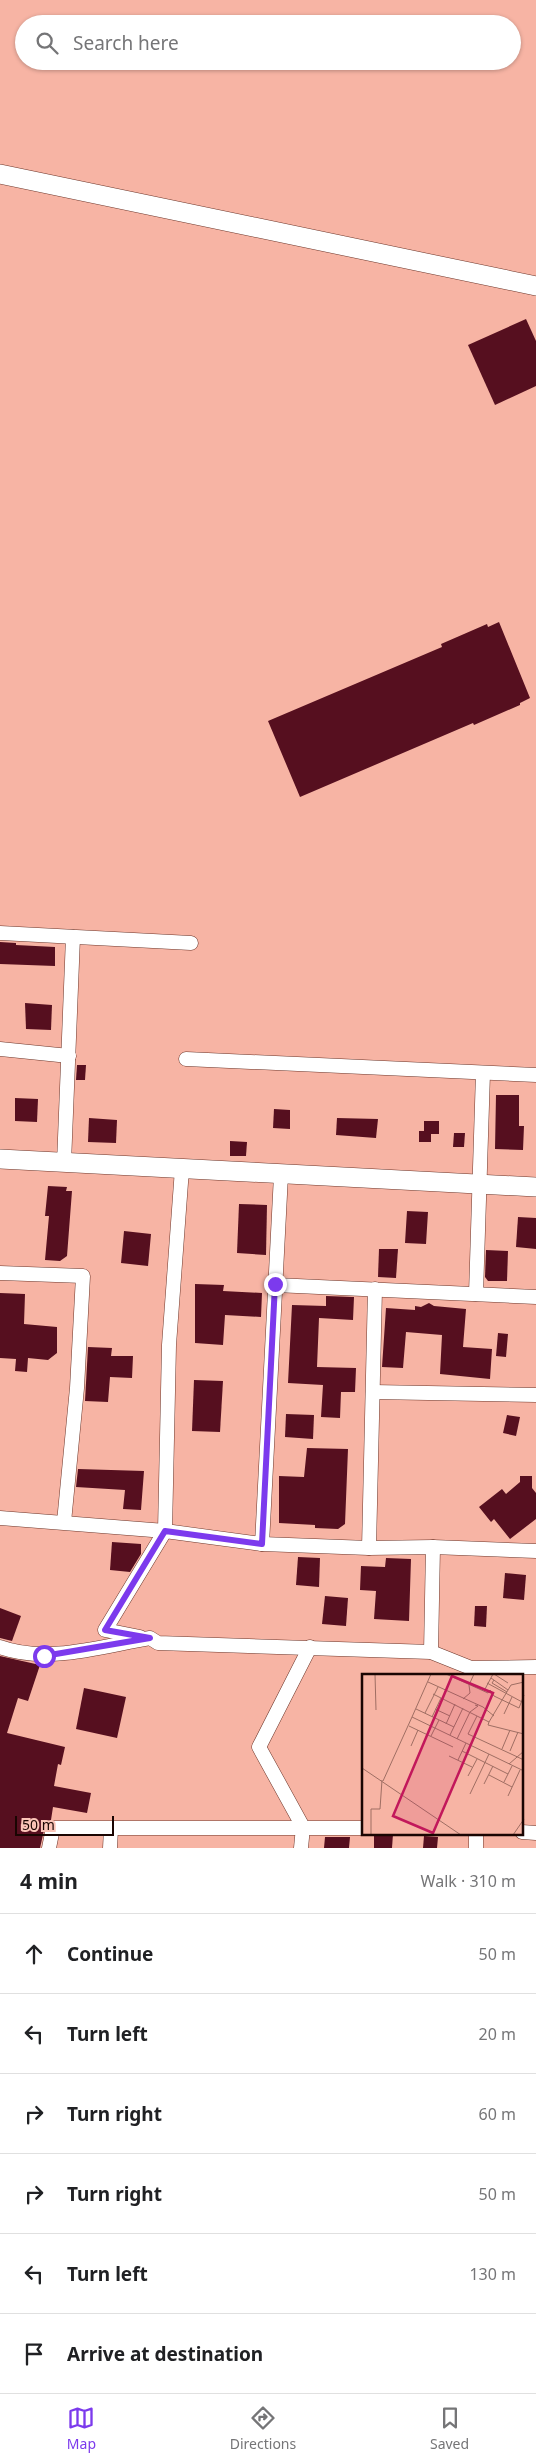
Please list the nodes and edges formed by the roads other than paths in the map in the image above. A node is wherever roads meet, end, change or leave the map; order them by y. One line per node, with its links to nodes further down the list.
1 (0, 174): 2 (street)
2 (536, 286)
3 (0, 933): 4 (street)
4 (74, 937): 5 (street); 7 (street)
5 (191, 943)
6 (0, 1049): 7 (street)
7 (69, 1056): 12 (street)
8 (186, 1059): 9 (street)
9 (483, 1072): 10 (street); 15 (street)
10 (536, 1075)
11 (0, 1159): 12 (street)
12 (64, 1163): 13 (street)
13 (182, 1169): 14 (street); 26 (street)
14 (282, 1174): 15 (street); 18 (street)
15 (480, 1184): 16 (street); 20 (street)
16 (536, 1187)
17 (0, 1273): 25 (street)
18 (275, 1284): 19 (street); 27 (street)
19 (375, 1289): 20 (street); 22 (street)
20 (476, 1294): 21 (street)
21 (536, 1297)
22 (373, 1392): 23 (street); 29 (street)
23 (536, 1395)
24 (0, 1518): 25 (street)
25 (64, 1522): 26 (street)
26 (165, 1531): 27 (street); 31 (street)
27 (262, 1544): 29 (street)
28 (433, 1547): 29 (street); 30 (street); 34 (street)
29 (369, 1548)
30 (536, 1551)
31 (150, 1638): 32 (street); 33 (street)
32 (0, 1647)
33 (310, 1647): 34 (street); 36 (street)
34 (431, 1652): 35 (street)
35 (536, 1667)
36 (302, 1827): 37 (street); 38 (street); 41 (street)
37 (362, 1828)
38 (111, 1830): 39 (street); 40 (street)
39 (49, 1848)
40 (110, 1848)
41 (301, 1848)

